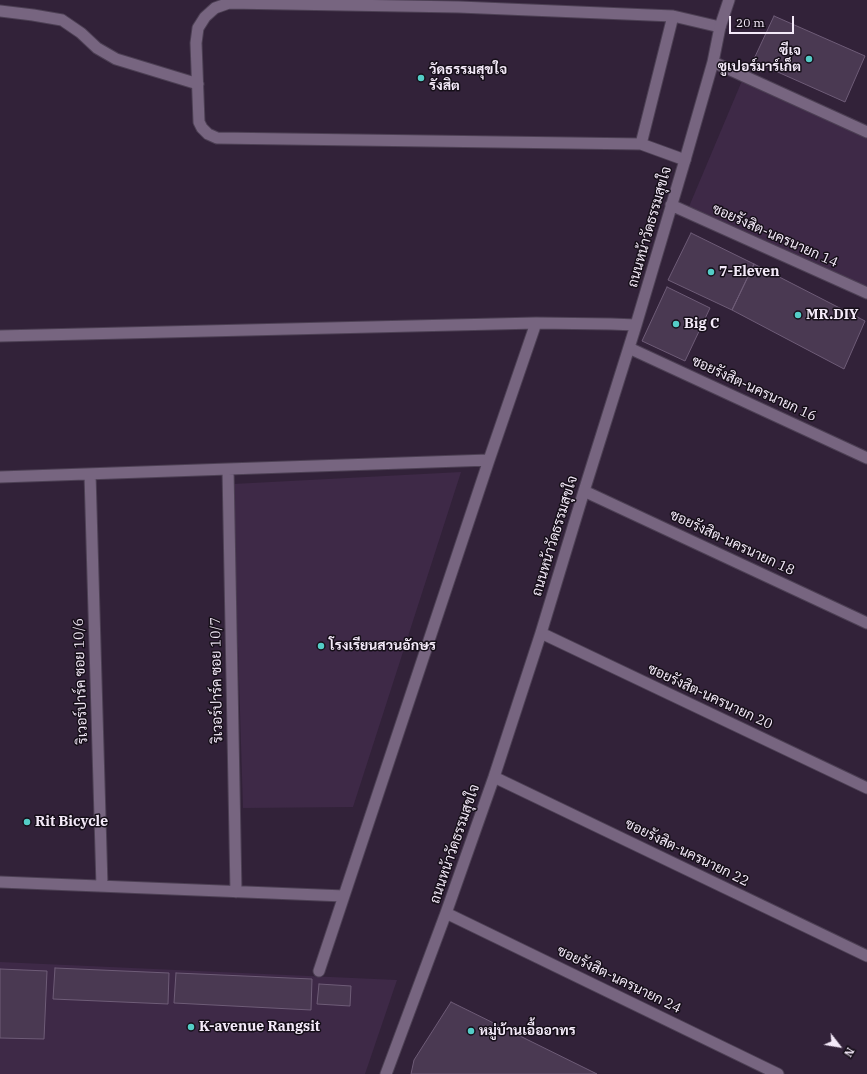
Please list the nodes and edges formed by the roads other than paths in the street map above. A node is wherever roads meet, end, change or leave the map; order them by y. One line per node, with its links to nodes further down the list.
1 (729, 0): 4 (street, ถนนหน้าวัดธรรมสุขใจ)
2 (0, 11): 6 (street)
3 (673, 16): 4 (street); 6 (street); 8 (street)
4 (720, 27): 5 (street, ถนนหน้าวัดธรรมสุขใจ)
5 (713, 62): 7 (street); 9 (street, ถนนหน้าวัดธรรมสุขใจ)
6 (198, 84): 8 (street)
7 (867, 132)
8 (641, 144): 9 (street)
9 (685, 160): 10 (street, ถนนหน้าวัดธรรมสุขใจ)
10 (671, 205): 11 (street, ซอยรังสิต-นครนายก 14); 13 (street, ถนนหน้าวัดธรรมสุขใจ)
11 (867, 293)
12 (536, 323): 13 (street); 14 (street); 17 (street)
13 (636, 325): 15 (street, ถนนหน้าวัดธรรมสุขใจ)
14 (0, 336)
15 (629, 348): 16 (street, ซอยรังสิต-นครนายก 16); 21 (street, ถนนหน้าวัดธรรมสุขใจ)
16 (867, 458)
17 (489, 460): 18 (street); 29 (street)
18 (228, 468): 19 (street); 28 (street, ริเวอร์ปาร์ค ซอย 10/7)
19 (90, 474): 20 (street); 27 (street, ริเวอร์ปาร์ค ซอย 10/6)
20 (0, 477)
21 (584, 490): 22 (street, ซอยรังสิต-นครนายก 18); 23 (street, ถนนหน้าวัดธรรมสุขใจ)
22 (867, 623)
23 (541, 633): 24 (street, ถนนหน้าวัดธรรมสุขใจ); 25 (street, ซอยรังสิต-นครนายก 20)
24 (494, 777): 30 (street, ถนนหน้าวัดธรรมสุขใจ); 31 (street, ซอยรังสิต-นครนายก 22)
25 (867, 788)
26 (0, 882): 27 (street)
27 (102, 886): 28 (street)
28 (236, 892): 29 (street)
29 (344, 896): 32 (street)
30 (446, 913): 33 (street, ถนนหน้าวัดธรรมสุขใจ); 34 (street, ซอยรังสิต-นครนายก 24)
31 (867, 956)
32 (319, 971)
33 (386, 1074)
34 (778, 1074)

